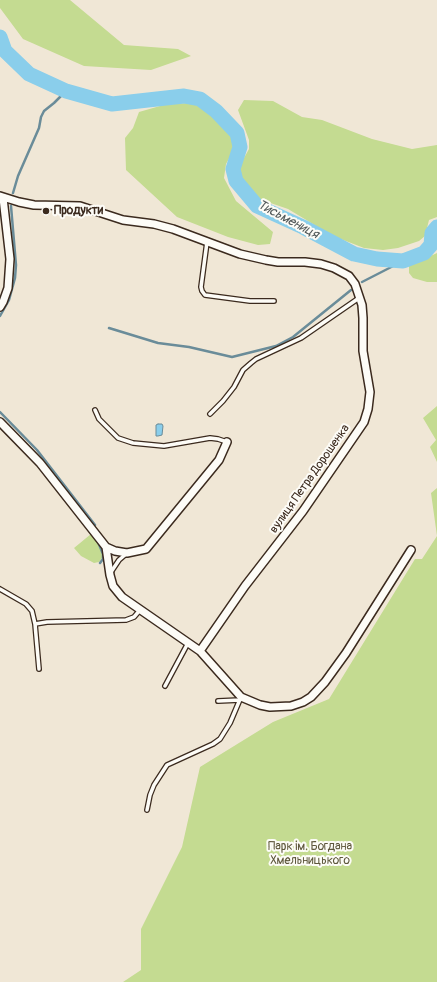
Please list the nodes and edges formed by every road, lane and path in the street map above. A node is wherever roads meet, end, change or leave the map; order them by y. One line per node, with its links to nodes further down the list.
1 (2, 197): 2 (street, вулиця Петра Дорошенка); 3 (street)
2 (207, 242): 4 (street, вулиця Петра Дорошенка); 5 (lane)
3 (4, 288): 6 (street)
4 (360, 297): 8 (lane); 19 (street, вулиця Петра Дорошенка)
5 (274, 301)
6 (0, 307)
7 (96, 410): 10 (lane)
8 (210, 414)
9 (0, 422): 11 (street)
10 (226, 442): 13 (street)
11 (106, 547): 13 (street); 14 (street)
12 (411, 550): 22 (street)
13 (127, 553): 14 (lane)
14 (110, 575): 16 (street)
15 (0, 589): 17 (lane)
16 (140, 610): 17 (lane); 18 (street)
17 (35, 624): 20 (lane)
18 (188, 643): 19 (street); 21 (lane)
19 (200, 651): 22 (street)
20 (39, 669)
21 (165, 686)
22 (240, 698): 23 (lane); 24 (lane)
23 (218, 701)
24 (147, 810)

